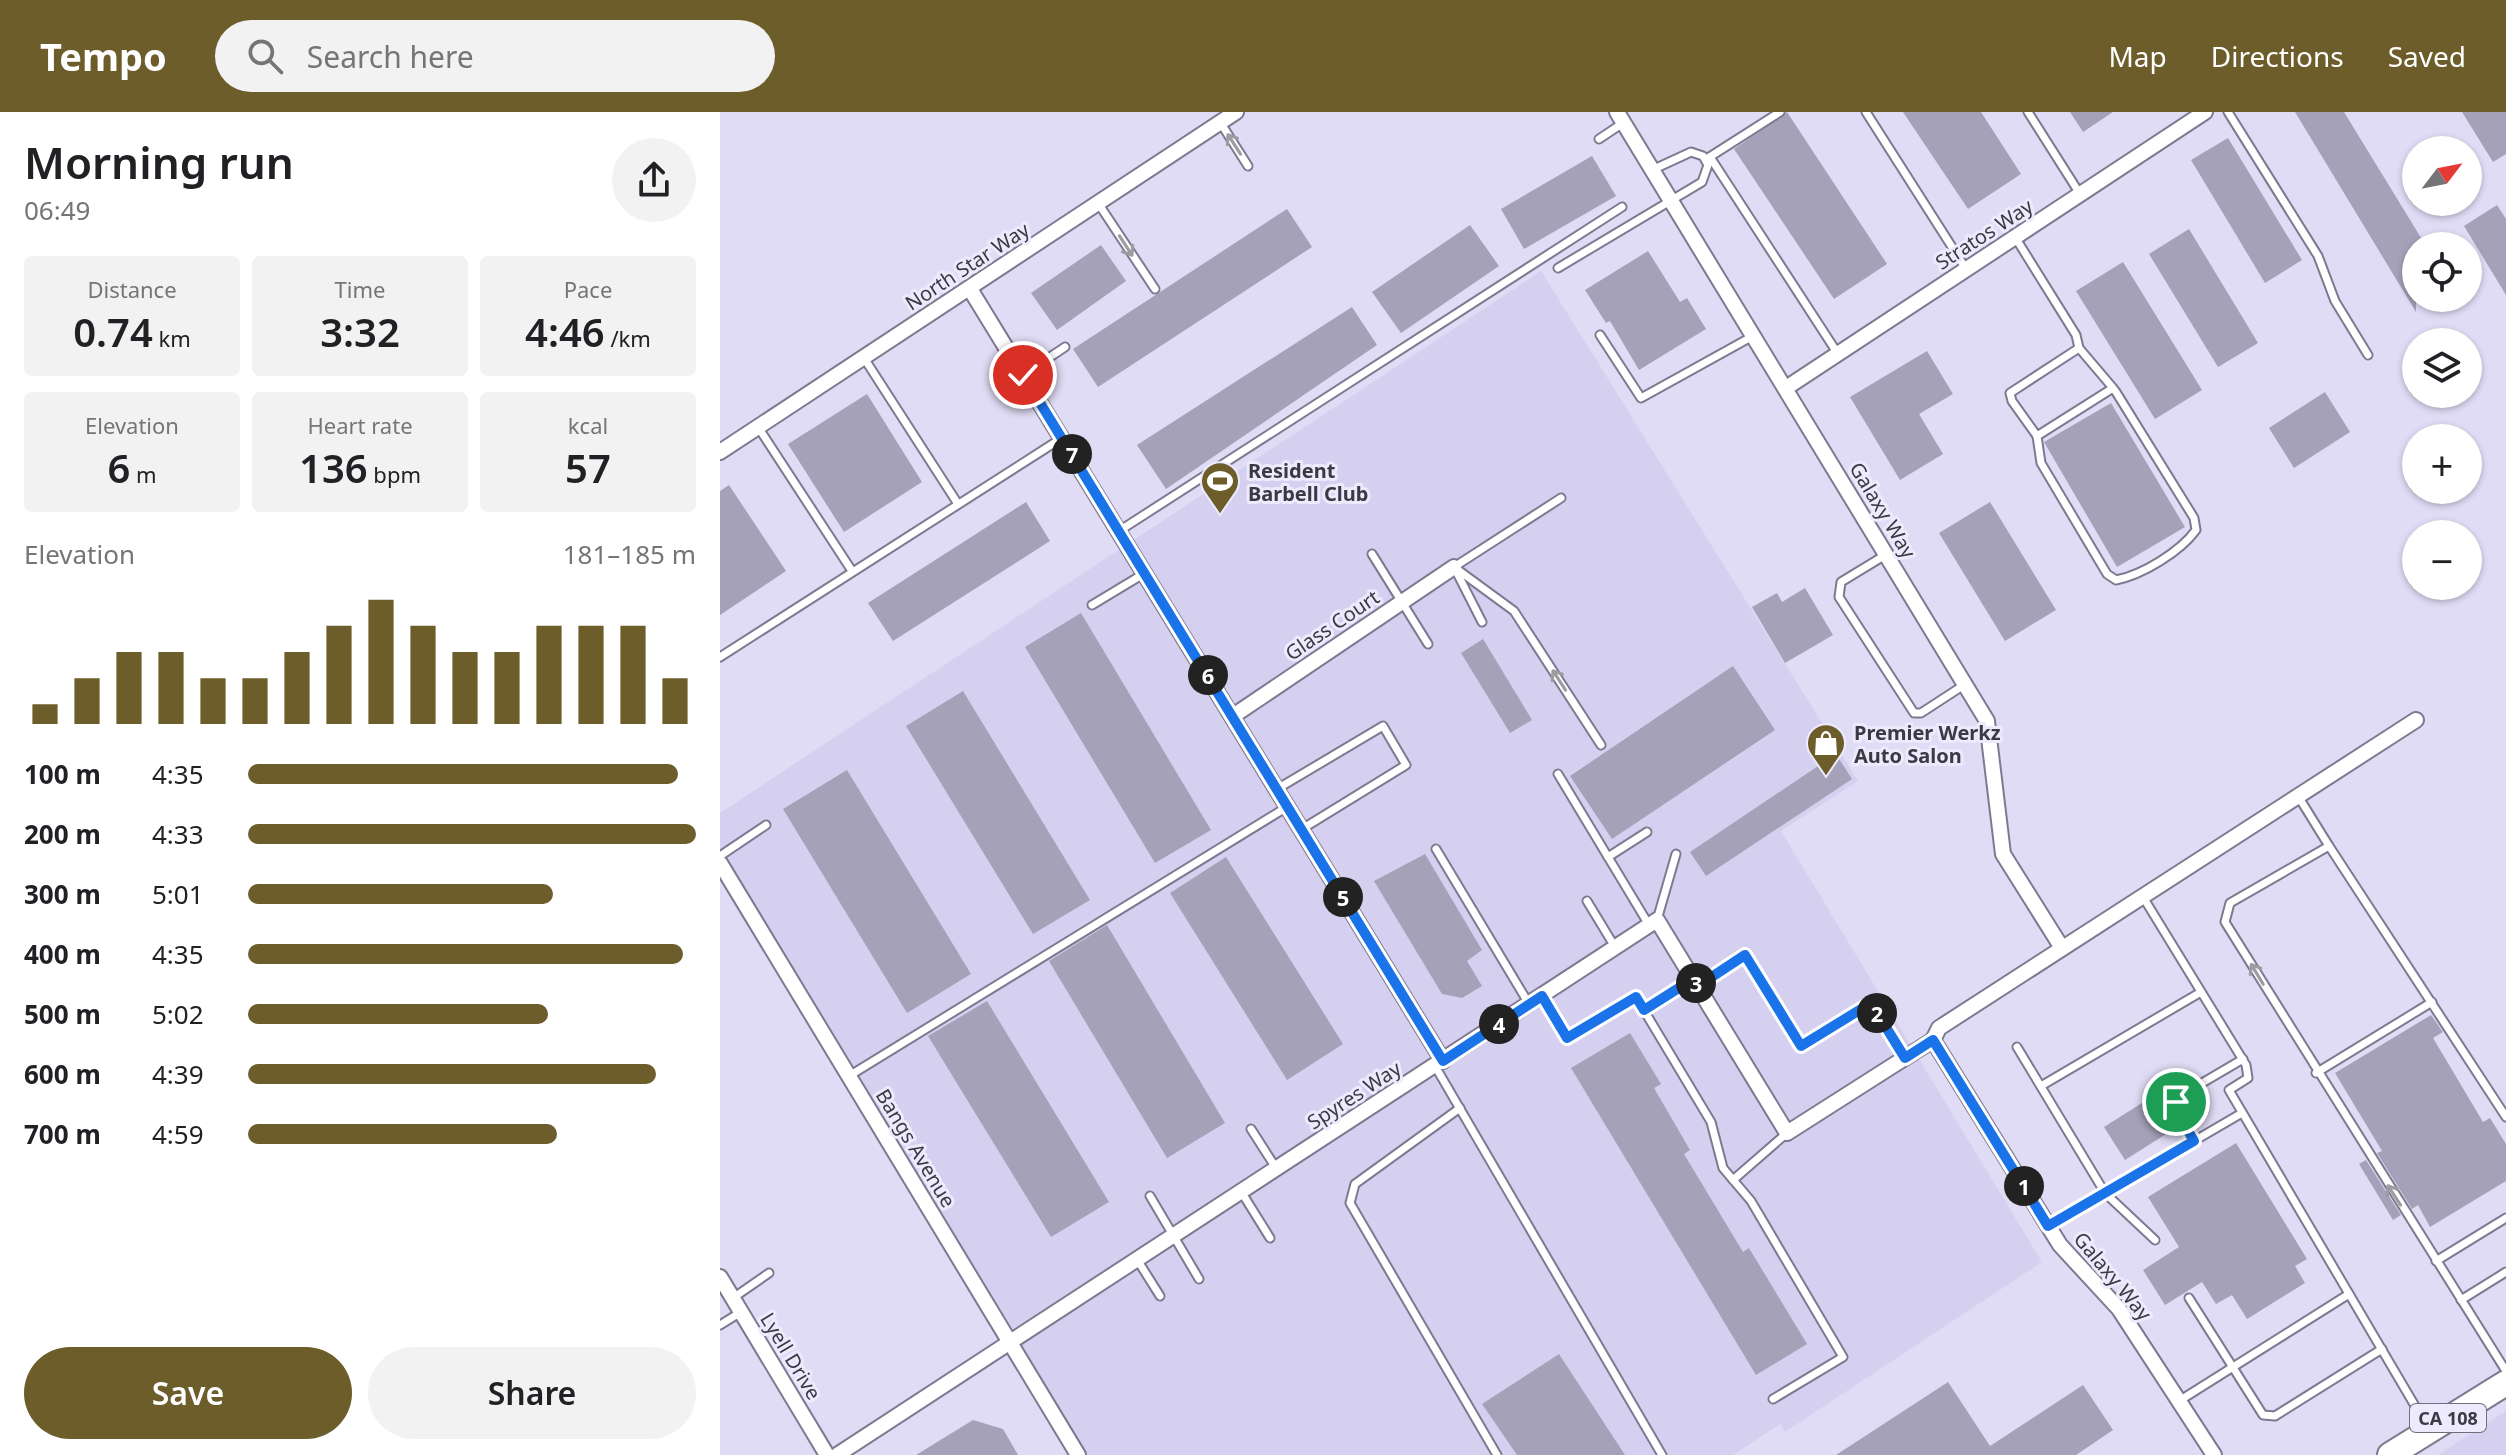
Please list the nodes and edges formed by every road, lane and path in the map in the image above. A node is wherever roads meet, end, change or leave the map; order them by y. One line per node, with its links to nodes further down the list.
1 (1236, 112): 8 (street, North Star Way)
2 (1780, 112): 10 (lane)
3 (1866, 112): 19 (lane)
4 (2028, 112): 13 (lane)
5 (2228, 112): 27 (lane)
6 (2197, 114): 13 (street, Stratos Way)
7 (1620, 118): 9 (lane); 12 (street, Galaxy Way)
8 (1220, 122): 11 (lane, one-way to 8); 15 (street, North Star Way)
9 (1599, 139)
10 (1708, 158): 12 (lane); 14 (lane); 26 (lane)
11 (1248, 166)
12 (1652, 170): 14 (street, Galaxy Way)
13 (2080, 194): 17 (street, Stratos Way)
14 (1670, 200): 18 (lane); 23 (street, Galaxy Way)
15 (1098, 203): 20 (street, North Star Way); 21 (lane, one-way to 21)
16 (1622, 207): 38 (lane)
17 (2015, 237): 19 (street, Stratos Way); 25 (lane)
18 (1558, 268)
19 (1966, 269): 26 (street, Stratos Way)
20 (970, 289): 28 (street, North Star Way); 29 (street)
21 (1155, 289)
22 (1600, 335): 23 (lane)
23 (1753, 336): 30 (street, Galaxy Way)
24 (1065, 347): 29 (lane)
25 (2079, 348): 31 (lane); 33 (lane)
26 (1838, 354): 30 (street, Stratos Way)
27 (2368, 355)
28 (864, 358): 32 (street, North Star Way); 37 (lane)
29 (1023, 375): 34 (street)
30 (1786, 388): 40 (street, Galaxy Way)
31 (2113, 388): 33 (lane); 33 (lane)
32 (758, 427): 35 (street, North Star Way); 42 (lane)
33 (2037, 436)
34 (1062, 438): 37 (lane); 38 (street)
35 (720, 452)
36 (1561, 498): 41 (lane)
37 (958, 504): 42 (lane)
38 (1119, 531): 43 (street)
39 (1372, 554): 44 (lane)
40 (1887, 554): 49 (street, Galaxy Way); 49 (lane)
41 (1454, 567): 44 (street, Glass Court); 46 (lane); 52 (lane, one-way to 41)
42 (852, 571): 48 (lane)
43 (1145, 573): 45 (lane); 50 (street)
44 (1403, 602): 47 (lane); 50 (street, Glass Court)
45 (1092, 605)
46 (1482, 622)
47 (1428, 644)
48 (720, 657)
49 (1966, 684): 70 (street, Galaxy Way)
50 (1233, 716): 54 (street)
51 (2416, 720): 55 (street)
52 (1601, 745)
53 (1558, 774): 64 (lane)
54 (1277, 789): 56 (street); 58 (lane)
55 (2298, 796): 60 (lane); 66 (street)
56 (1288, 806): 58 (street); 82 (lane)
57 (766, 825): 63 (lane)
58 (1302, 829): 80 (street)
59 (1647, 832): 64 (lane)
60 (2329, 846): 74 (lane); 81 (lane, one-way to 60)
61 (1436, 849): 73 (lane)
62 (1676, 854): 68 (lane)
63 (720, 856)
64 (1608, 857): 68 (lane)
65 (720, 863): 82 (street, Bangs Avenue)
66 (2143, 897): 70 (street); 72 (lane)
67 (1587, 901): 69 (lane)
68 (1653, 922): 69 (street, Spyres Way); 71 (street)
69 (1615, 948): 73 (street, Spyres Way)
70 (2062, 948): 76 (street)
71 (1695, 982): 75 (lane); 78 (lane); 88 (street)
72 (2201, 992): 79 (lane); 83 (lane)
73 (1536, 1000): 75 (lane); 80 (street, Spyres Way)
74 (2432, 1002): 81 (lane); 86 (lane)
75 (1644, 1010): 91 (lane)
76 (1933, 1040): 78 (street); 96 (street, Galaxy Way)
77 (2017, 1047): 83 (lane)
78 (1905, 1058): 88 (street)
79 (2243, 1059): 85 (lane); 89 (lane)
80 (1439, 1063): 84 (lane); 90 (street, Spyres Way)
81 (2316, 1073): 101 (lane, one-way to 81)
82 (849, 1076): 113 (street, Bangs Avenue)
83 (2041, 1086): 93 (lane)
84 (1460, 1108): 125 (lane); 126 (lane)
85 (2242, 1113): 89 (lane); 106 (lane)
86 (2506, 1117)
87 (1251, 1129): 90 (lane)
88 (1787, 1133): 91 (lane)
89 (2194, 1141): 93 (lane)
90 (1277, 1170): 92 (street, Spyres Way)
91 (1733, 1180): 118 (lane)
92 (1242, 1193): 97 (street, Spyres Way); 98 (lane)
93 (2105, 1193): 96 (lane); 99 (lane)
94 (1150, 1196): 97 (lane)
95 (2506, 1218): 101 (lane)
96 (2048, 1226): 119 (street, Galaxy Way)
97 (1174, 1238): 100 (street, Spyres Way); 105 (lane)
98 (1270, 1238)
99 (2155, 1240)
100 (1138, 1261): 107 (lane); 113 (street, Spyres Way)
101 (2436, 1261): 110 (lane)
102 (2506, 1272): 110 (lane)
103 (769, 1273): 108 (lane)
104 (720, 1277): 108 (street, Lyell Drive)
105 (1199, 1279)
106 (2349, 1294): 114 (lane); 115 (lane)
107 (1160, 1296)
108 (733, 1298): 111 (street, Lyell Drive)
109 (2189, 1298): 115 (lane)
110 (2461, 1300): 116 (lane)
111 (741, 1312): 112 (lane); 122 (street, Lyell Drive)
112 (720, 1325)
113 (1011, 1345): 123 (street, Spyres Way); 124 (street, Bangs Avenue)
114 (2382, 1349): 115 (lane); 120 (lane)
115 (2231, 1367): 119 (lane)
116 (2506, 1371)
117 (2506, 1383): 120 (main road, CA 108)
118 (1773, 1399)
119 (2179, 1401): 127 (street, Galaxy Way)
120 (2429, 1430): 121 (main road, CA 108)
121 (2394, 1454)
122 (827, 1455)
123 (837, 1455)
124 (1078, 1455)
125 (1497, 1455)
126 (1662, 1455)
127 (2214, 1455)

